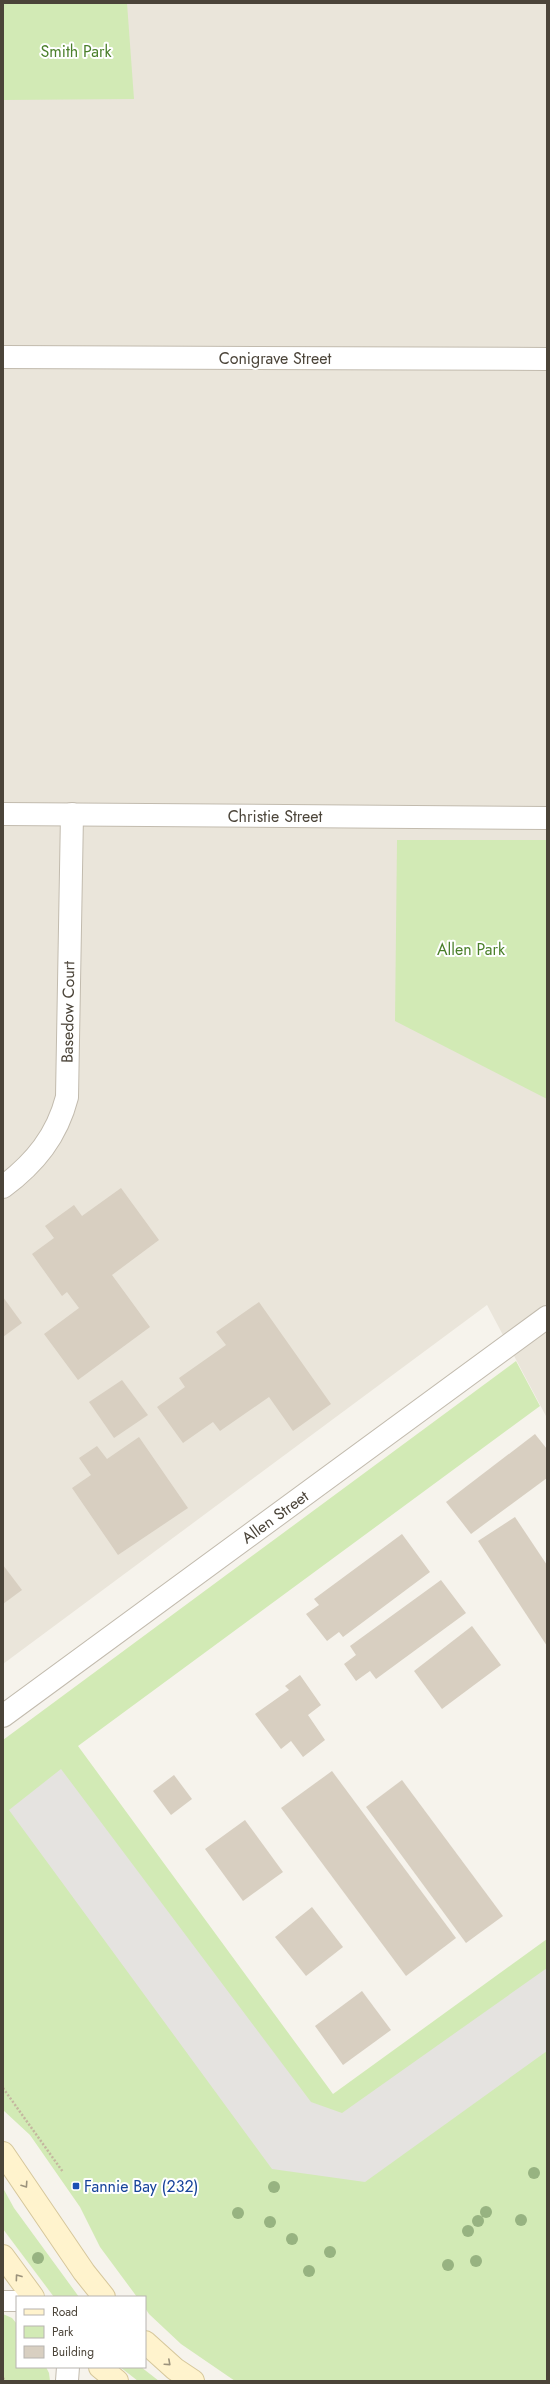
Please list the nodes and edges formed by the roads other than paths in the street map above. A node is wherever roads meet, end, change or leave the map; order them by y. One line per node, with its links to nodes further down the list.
1 (3, 357): 2 (street, Conigrave Street)
2 (547, 359)
3 (3, 814): 4 (street, Christie Street)
4 (72, 814): 5 (street, Christie Street); 6 (street, Basedow Court)
5 (547, 818)
6 (3, 1187)
7 (547, 1317): 8 (street, Allen Street)
8 (3, 1716)
9 (3, 2153): 12 (street, one-way to 12)
10 (3, 2256): 11 (street, one-way to 10)
11 (32, 2296)
12 (103, 2296)
13 (3, 2301): 14 (lane)
14 (16, 2301)
15 (146, 2343): 20 (street, one-way to 20)
16 (68, 2368): 18 (street)
17 (101, 2368): 19 (street)
18 (67, 2381)
19 (117, 2381)
20 (193, 2381)

